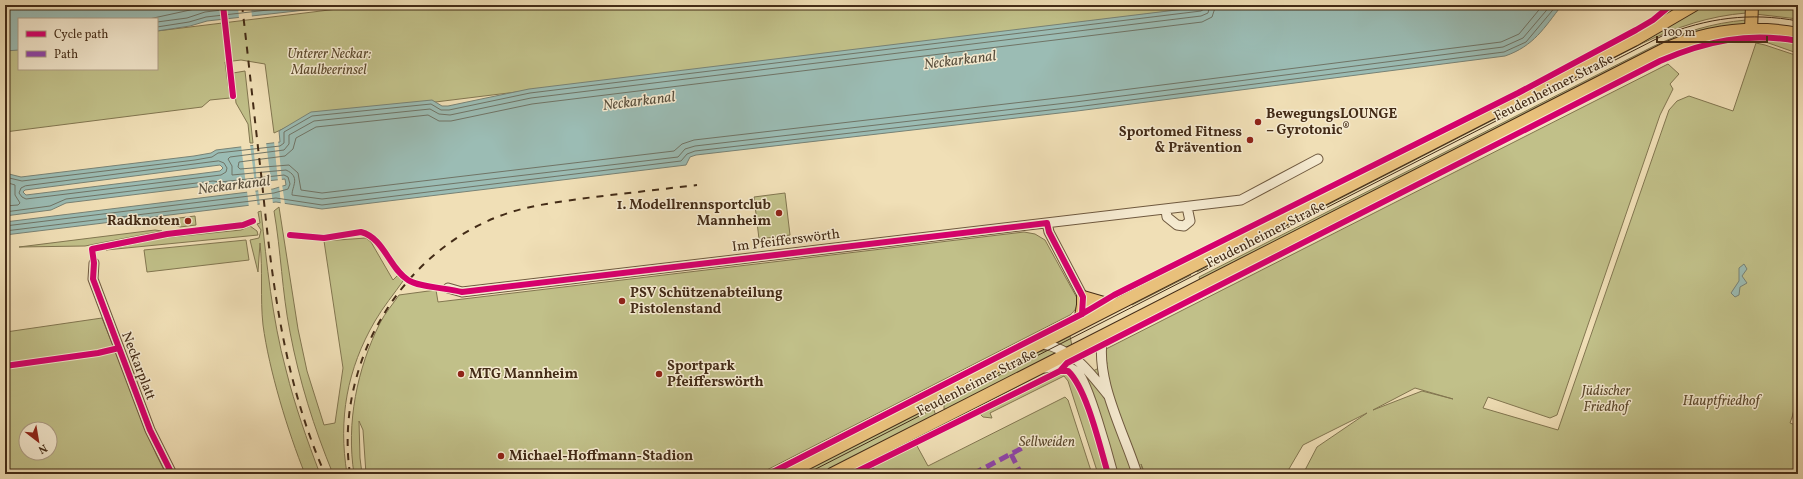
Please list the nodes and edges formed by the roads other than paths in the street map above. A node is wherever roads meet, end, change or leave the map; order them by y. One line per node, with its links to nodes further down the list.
1 (1694, 5): 12 (main road, Feudenheimer Straße)
2 (1752, 5): 4 (main road)
3 (1798, 27): 5 (main road)
4 (1751, 30): 5 (main road, Feudenheimer Straße); 14 (main road, Feudenheimer Straße)
5 (1783, 31): 6 (main road)
6 (1798, 34)
7 (1318, 159): 8 (street, Im Pfeifferswörth)
8 (1187, 207): 9 (street, Im Pfeifferswörth); 9 (street)
9 (1166, 210): 10 (street, Im Pfeifferswörth)
10 (1047, 223): 13 (street, Im Pfeifferswörth); 15 (street)
11 (94, 263): 27 (street, Neckarplatt)
12 (1187, 269): 14 (main road); 16 (main road, Feudenheimer Straße)
13 (448, 288)
14 (1185, 293): 18 (main road, Feudenheimer Straße)
15 (1082, 297): 16 (main road); 17 (main road)
16 (1114, 306): 17 (main road, Feudenheimer Straße)
17 (1080, 323): 19 (main road, Feudenheimer Straße)
18 (1103, 335): 20 (main road, Feudenheimer Straße); 23 (street)
19 (1041, 343): 20 (street); 22 (main road, Feudenheimer Straße)
20 (1069, 353): 21 (main road, Feudenheimer Straße); 23 (street)
21 (1036, 369): 25 (main road, Feudenheimer Straße); 30 (street)
22 (948, 391): 25 (main road); 28 (main road, Feudenheimer Straße)
23 (1110, 397): 31 (street)
24 (1798, 414): 26 (street)
25 (946, 416): 29 (main road, Feudenheimer Straße)
26 (1798, 417)
27 (172, 474)
28 (786, 474)
29 (832, 474)
30 (1114, 474)
31 (1137, 474)

